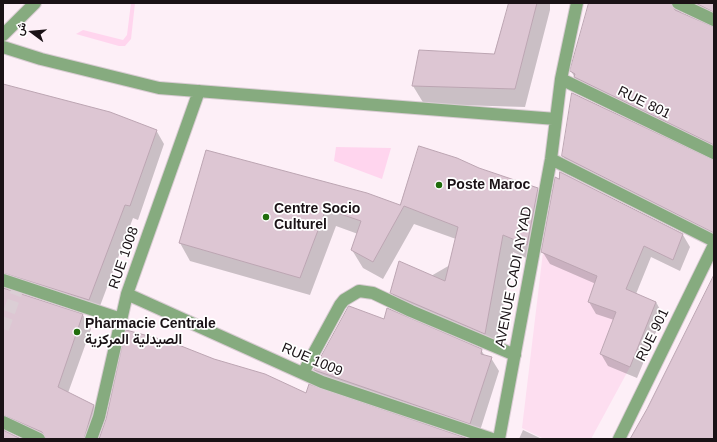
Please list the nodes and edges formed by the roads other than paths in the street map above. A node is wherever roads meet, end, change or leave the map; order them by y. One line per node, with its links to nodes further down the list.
1 (35, 3): 5 (street)
2 (577, 3): 7 (street, AVENUE CADI AYYAD)
3 (678, 3): 4 (street)
4 (714, 20)
5 (3, 35)
6 (3, 47): 8 (street)
7 (561, 79): 9 (street, AVENUE CADI AYYAD); 10 (street, RUE 801)
8 (199, 91): 9 (street); 15 (street, RUE 1008)
9 (556, 118): 11 (street, AVENUE CADI AYYAD)
10 (714, 153)
11 (551, 159): 12 (street); 17 (street, AVENUE CADI AYYAD)
12 (714, 241)
13 (714, 245): 24 (street, RUE 901)
14 (3, 280): 16 (street)
15 (127, 294): 16 (street, RUE 1008); 18 (street, RUE 1009)
16 (121, 319): 21 (street, RUE 1008)
17 (515, 355): 18 (street); 23 (street, AVENUE CADI AYYAD)
18 (304, 373): 22 (street, RUE 1009)
19 (3, 422): 20 (street)
20 (39, 439)
21 (91, 439)
22 (492, 439)
23 (499, 439)
24 (619, 439)

